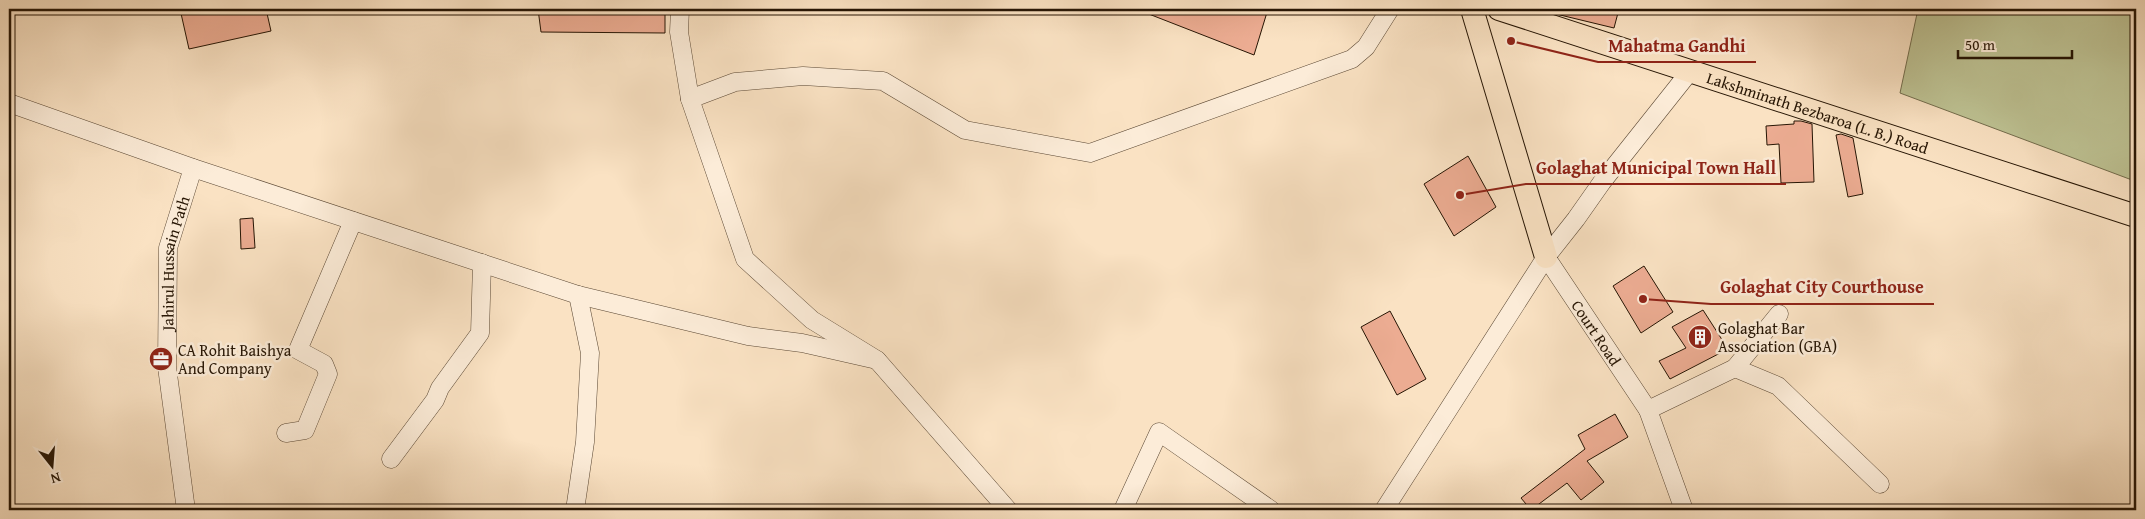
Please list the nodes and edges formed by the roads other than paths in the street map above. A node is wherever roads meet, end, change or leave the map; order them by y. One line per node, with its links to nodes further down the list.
1 (680, 9): 6 (street)
2 (1390, 9): 6 (street)
3 (1472, 9): 11 (main road)
4 (1499, 9): 5 (main road, Lakshminath Bezbaroa (L. B.) Road)
5 (1691, 70): 9 (main road, Lakshminath Bezbaroa (L. B.) Road); 11 (street)
6 (690, 99): 15 (street)
7 (9, 103): 8 (street)
8 (193, 168): 10 (street); 21 (street, Jahirul Hussain Path)
9 (2136, 216)
10 (353, 220): 12 (street); 18 (street)
11 (1546, 258): 17 (street, Court Road); 26 (street)
12 (482, 263): 13 (street); 19 (street)
13 (578, 295): 15 (street); 22 (street)
14 (1780, 314): 16 (street)
15 (877, 360): 23 (street)
16 (1735, 368): 17 (street); 20 (street)
17 (1648, 410): 27 (street, Court Road)
18 (286, 433)
19 (391, 459)
20 (1880, 484)
21 (186, 510)
22 (575, 510)
23 (1008, 510)
24 (1123, 510): 25 (street)
25 (1271, 510)
26 (1384, 510)
27 (1684, 510)

